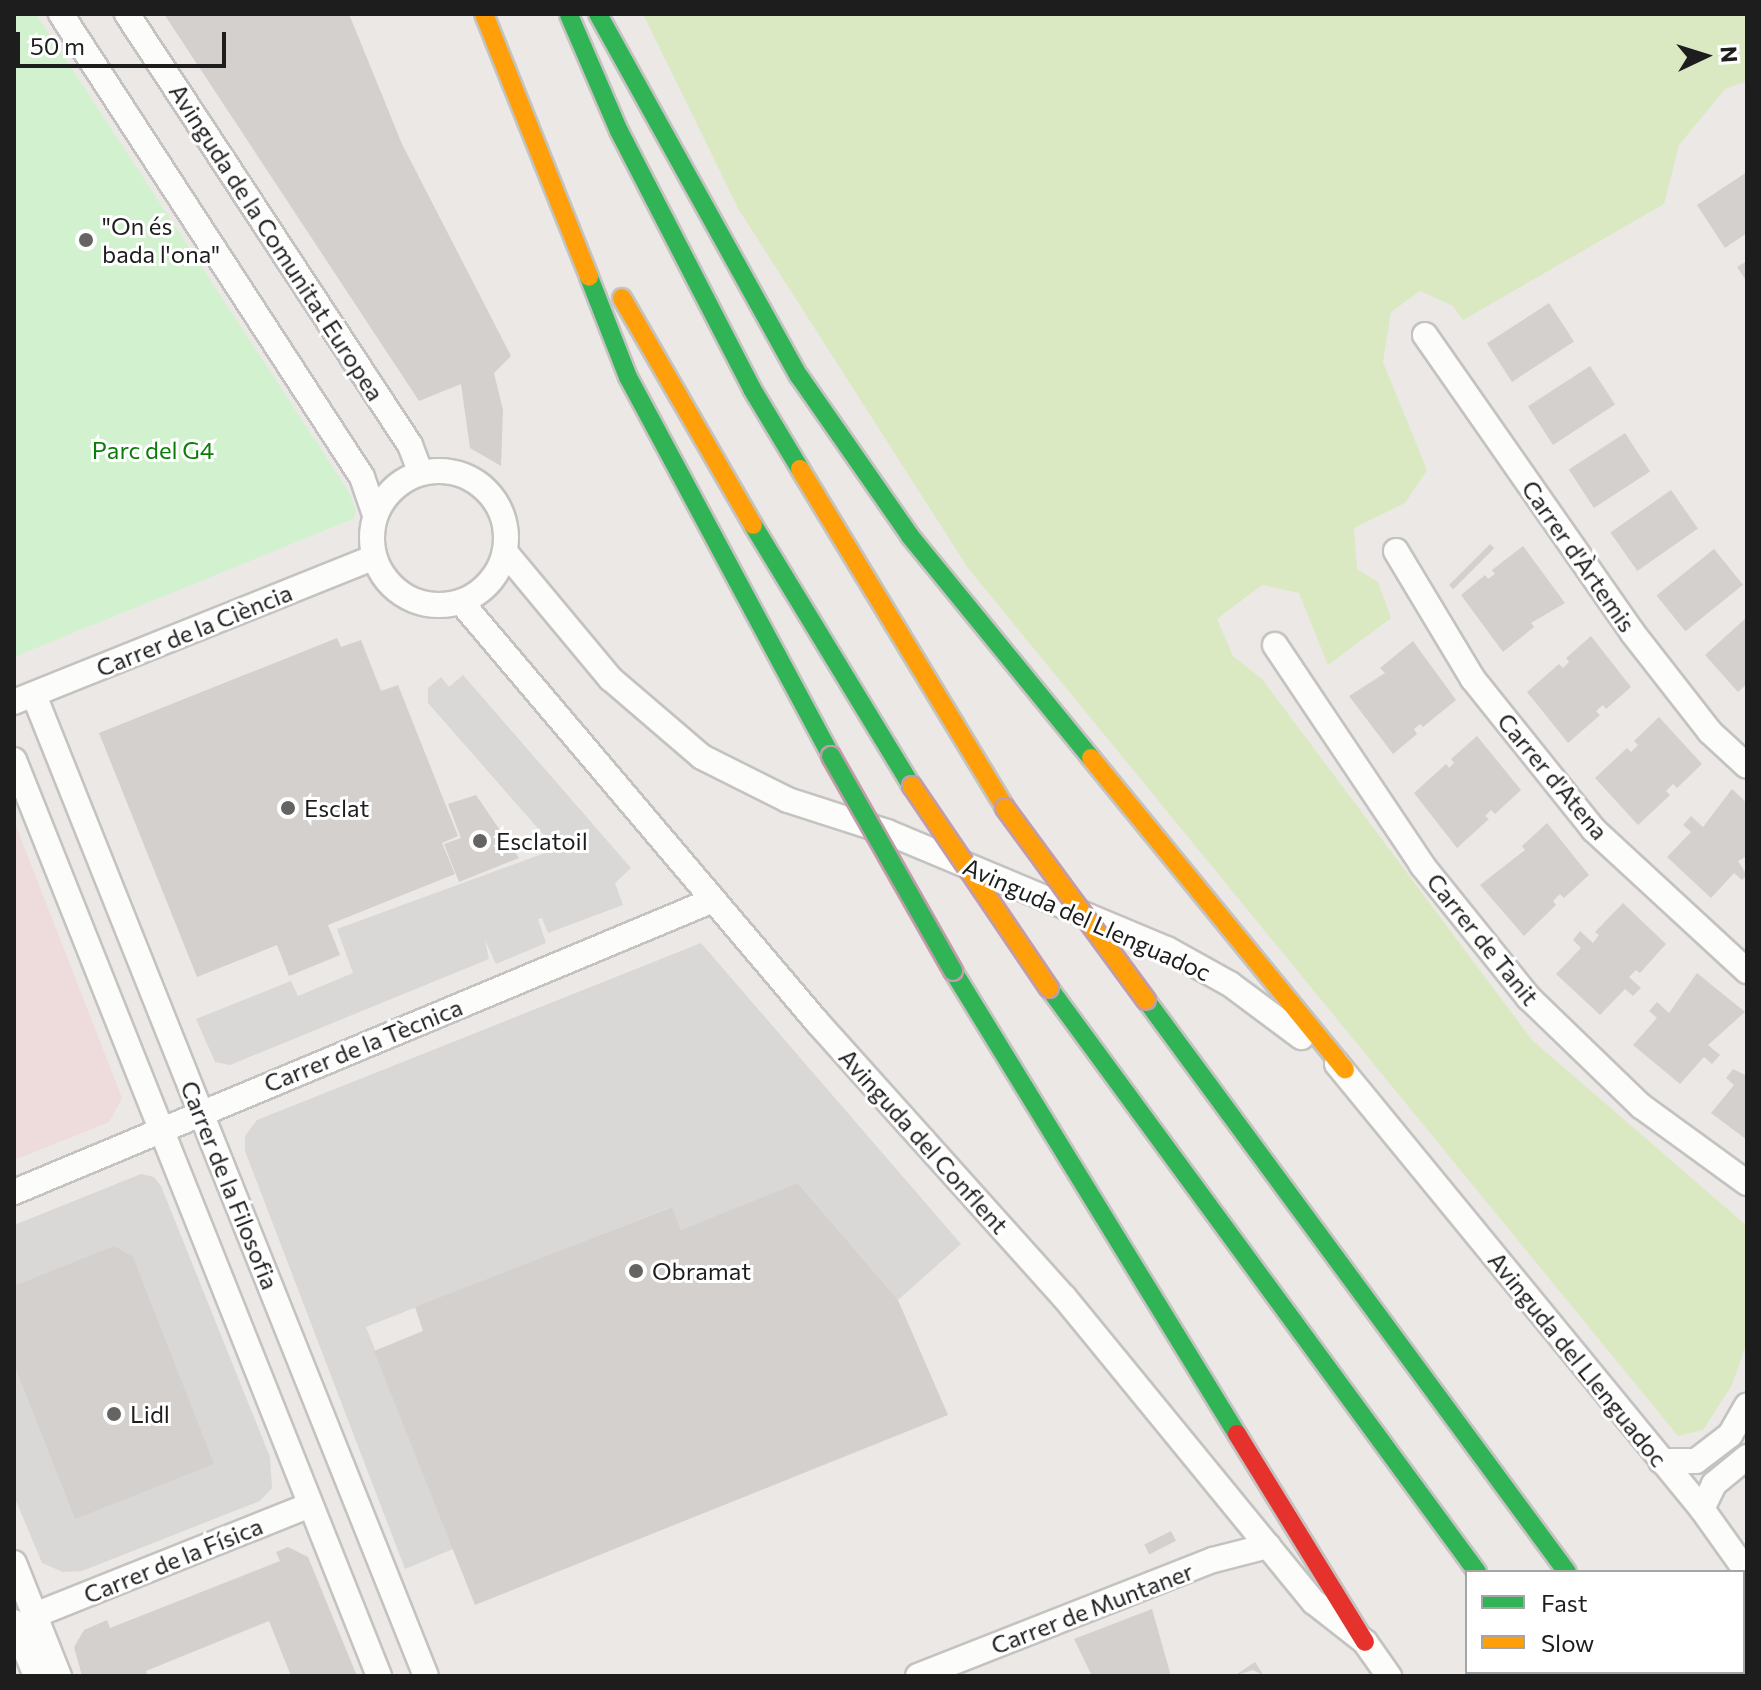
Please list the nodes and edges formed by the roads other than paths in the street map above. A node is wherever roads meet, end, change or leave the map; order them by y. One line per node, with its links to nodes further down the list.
1 (61, 14): 9 (street)
2 (127, 14): 8 (street, Avinguda de la Comunitat Europea)
3 (484, 14): 6 (highway)
4 (569, 14): 33 (highway, bridge)
5 (598, 14): 20 (highway)
6 (533, 134): 32 (highway, bridge); 36 (highway, bridge)
7 (1425, 335): 17 (street, Carrer d'Àrtemis)
8 (421, 473): 9 (street); 11 (street)
9 (375, 514): 12 (street)
10 (1396, 551): 19 (street, Carrer d'Atena)
11 (505, 552): 13 (street); 20 (street, Avinguda del Llenguadoc)
12 (374, 557): 13 (street); 15 (street, Carrer de la Ciència)
13 (461, 602): 18 (street, Avinguda del Conflent)
14 (1275, 645): 23 (street, Carrer de Tanit)
15 (24, 698): 21 (street, Carrer de la Filosofia)
16 (14, 760): 22 (street, Carrer de la Filosofia)
17 (1747, 766)
18 (713, 900): 21 (street, Carrer de la Tècnica); 30 (street, Avinguda del Conflent)
19 (1747, 971)
20 (1345, 1069): 27 (street, Avinguda del Llenguadoc)
21 (201, 1111): 22 (street, Carrer de la Tècnica); 40 (street, Carrer de la Filosofia)
22 (162, 1129): 24 (street, Carrer de la Tècnica); 28 (street, Carrer de la Filosofia)
23 (1747, 1183)
24 (14, 1192)
25 (1747, 1406): 27 (street)
26 (1747, 1457): 29 (street)
27 (1661, 1461): 29 (street, Avinguda del Llenguadoc)
28 (310, 1505): 35 (street, Carrer de la Física); 39 (street, Carrer de la Filosofia)
29 (1702, 1509): 34 (street, Avinguda del Llenguadoc)
30 (1268, 1546): 36 (street, Avinguda del Conflent); 41 (street, Carrer de Muntaner)
31 (14, 1563): 35 (street)
32 (1476, 1570)
33 (1566, 1570)
34 (1747, 1572)
35 (24, 1618): 37 (street); 38 (street)
36 (1365, 1642): 42 (street, Avinguda del Conflent)
37 (36, 1676)
38 (59, 1676)
39 (379, 1676)
40 (426, 1676)
41 (918, 1676)
42 (1389, 1676)

